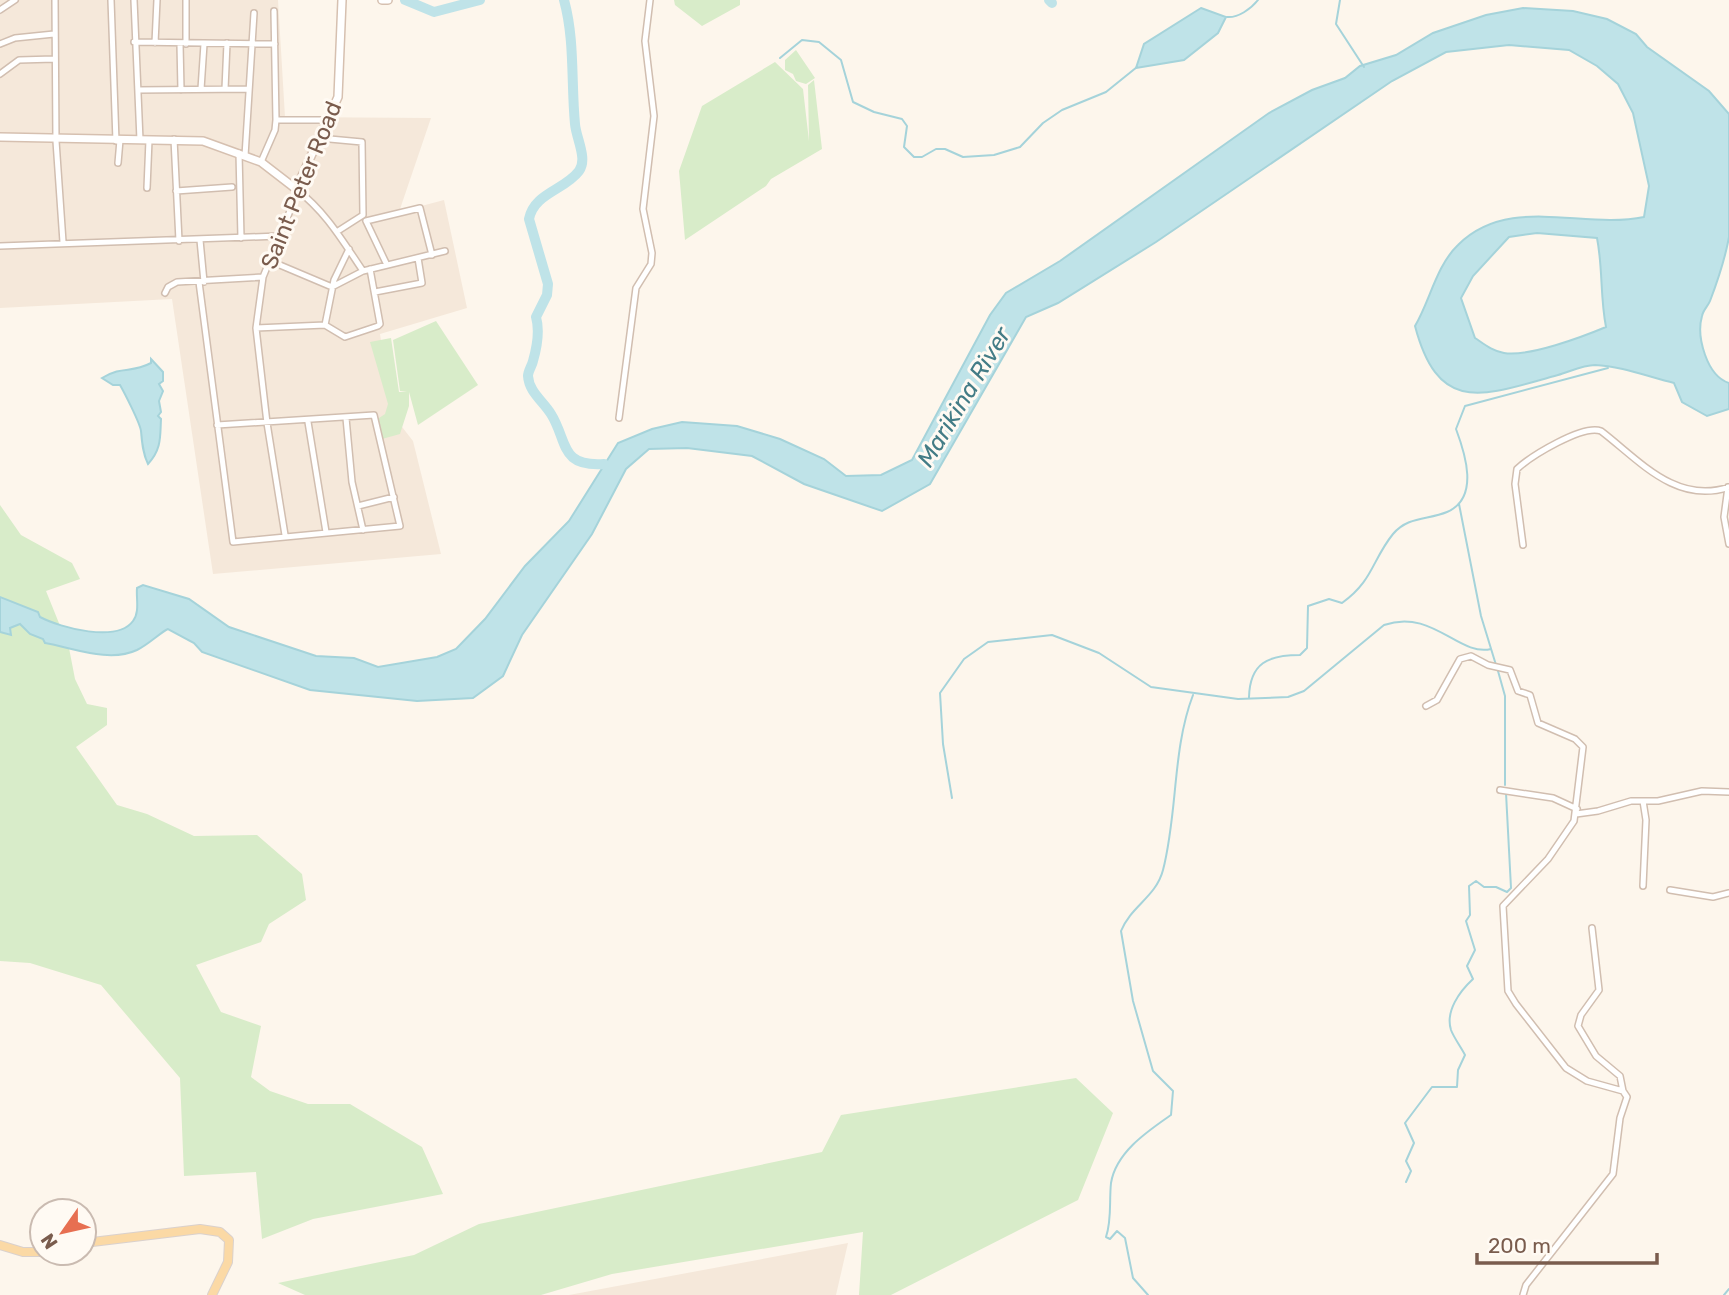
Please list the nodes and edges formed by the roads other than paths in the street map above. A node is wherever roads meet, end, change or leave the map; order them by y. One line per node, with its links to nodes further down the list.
1 (15, 0): 11 (street)
2 (55, 0): 14 (street)
3 (111, 0): 37 (street)
4 (134, 0): 15 (street)
5 (157, 0): 16 (street)
6 (187, 0): 19 (street)
7 (342, 0): 31 (street, Saint Peter Road)
8 (382, 0): 9 (street)
9 (388, 0)
10 (650, 0): 69 (street)
11 (0, 10)
12 (274, 11): 21 (street)
13 (254, 13): 22 (street)
14 (54, 34): 18 (street); 23 (street)
15 (134, 42): 16 (street); 28 (street)
16 (155, 43): 19 (street)
17 (228, 43): 20 (street); 22 (street); 26 (street)
18 (0, 44)
19 (183, 44): 20 (street); 29 (street)
20 (204, 44): 25 (street)
21 (275, 44): 22 (street); 30 (street)
22 (251, 45): 27 (street)
23 (54, 59): 24 (street); 36 (street)
24 (0, 74)
25 (201, 89): 26 (street); 29 (street)
26 (225, 89): 27 (street)
27 (249, 89): 38 (street)
28 (138, 90): 29 (street); 35 (street)
29 (181, 90)
30 (276, 120): 31 (street); 39 (street)
31 (328, 120): 33 (street, Saint Peter Road)
32 (0, 137): 36 (street)
33 (319, 138): 43 (street, Saint Peter Road); 45 (street)
34 (174, 139): 35 (street); 38 (street); 44 (street)
35 (145, 140): 37 (street); 42 (street)
36 (56, 141): 37 (street); 51 (street)
37 (118, 141): 40 (street)
38 (242, 155): 39 (street); 48 (street)
39 (261, 162): 43 (street)
40 (118, 163)
41 (232, 187): 44 (street)
42 (147, 188)
43 (296, 189): 46 (street); 47 (street, Saint Peter Road)
44 (176, 191): 49 (street)
45 (364, 218): 46 (street); 55 (street); 58 (street)
46 (338, 231): 53 (street)
47 (279, 236): 48 (street); 57 (street, Saint Peter Road)
48 (241, 238): 50 (street)
49 (179, 240): 50 (street); 51 (street)
50 (200, 240): 62 (street)
51 (63, 242): 52 (street)
52 (0, 246)
53 (349, 249): 60 (street); 63 (street)
54 (445, 251): 55 (street)
55 (432, 255): 56 (street)
56 (418, 258): 58 (street); 64 (street)
57 (268, 260): 61 (street, Saint Peter Road); 63 (street)
58 (387, 265): 59 (street)
59 (370, 269): 60 (street); 64 (street)
60 (363, 271): 63 (street)
61 (263, 276): 62 (street); 67 (street, Saint Peter Road)
62 (202, 282): 65 (street); 72 (street)
63 (332, 287): 66 (street)
64 (375, 292): 66 (street)
65 (165, 293)
66 (324, 325): 67 (street)
67 (256, 328): 71 (street, Saint Peter Road)
68 (345, 418): 70 (street); 74 (street); 75 (street)
69 (619, 418)
70 (308, 422): 71 (street); 77 (street)
71 (267, 423): 72 (street); 78 (street, Saint Peter Road)
72 (217, 425): 78 (street)
73 (1729, 487): 79 (street); 80 (street)
74 (394, 497): 75 (street); 76 (street)
75 (358, 506): 76 (street)
76 (363, 530): 77 (street)
77 (326, 532): 78 (street)
78 (285, 535)
79 (1729, 544)
80 (1523, 545)
81 (1426, 706): 85 (street)
82 (1500, 790): 85 (street)
83 (1729, 792): 84 (street)
84 (1643, 801): 85 (street); 86 (street)
85 (1576, 811): 90 (street)
86 (1643, 886)
87 (1670, 890): 88 (street)
88 (1729, 893)
89 (1592, 928): 90 (street)
90 (1623, 1091): 95 (street)
91 (98, 1241): 94 (main road)
92 (0, 1245): 93 (main road)
93 (28, 1252)
94 (212, 1295)
95 (1523, 1295)

